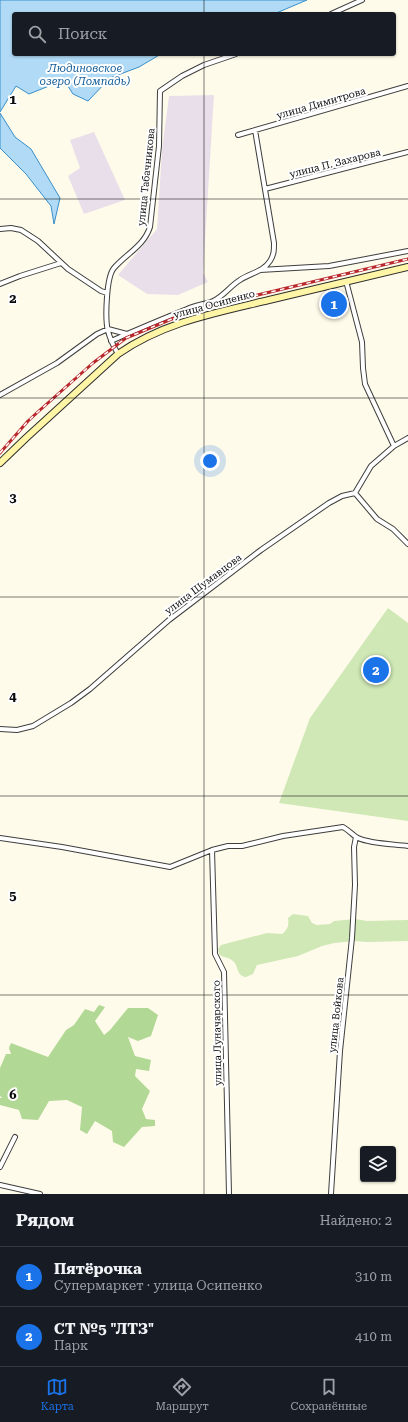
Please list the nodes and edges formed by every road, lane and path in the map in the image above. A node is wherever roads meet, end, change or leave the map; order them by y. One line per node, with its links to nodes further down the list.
1 (362, 0): 2 (street)
2 (335, 12)
3 (230, 56): 16 (street, улица Табачникова)
4 (408, 86): 5 (street, улица Димитрова)
5 (255, 130): 6 (street, улица Димитрова); 8 (street)
6 (238, 135)
7 (408, 152): 8 (street, улица П. Захарова)
8 (265, 189): 13 (street)
9 (0, 229): 11 (street)
10 (408, 251): 13 (street)
11 (61, 262): 15 (street); 16 (street)
12 (408, 267): 14 (street, улица Осипенко)
13 (260, 270): 18 (street)
14 (346, 281): 20 (street, улица Осипенко); 23 (street)
15 (0, 284)
16 (107, 293): 17 (street, улица Табачникова)
17 (108, 329): 18 (street); 19 (street, улица Табачникова); 21 (street)
18 (128, 334): 19 (street)
19 (111, 341): 20 (street, улица Табачникова)
20 (118, 354): 24 (street, улица Осипенко)
21 (0, 395)
22 (408, 438): 23 (street)
23 (394, 446): 25 (street)
24 (0, 464)
25 (355, 493): 26 (street); 27 (street, улица Шумавцова)
26 (408, 544)
27 (0, 729)
28 (356, 837): 30 (street); 31 (street); 37 (street, улица Войкова)
29 (0, 838): 31 (street)
30 (408, 846)
31 (212, 850): 36 (street, улица Луначарского)
32 (15, 1137): 33 (street)
33 (0, 1167)
34 (0, 1185): 35 (street)
35 (40, 1194)
36 (229, 1194)
37 (331, 1194)

